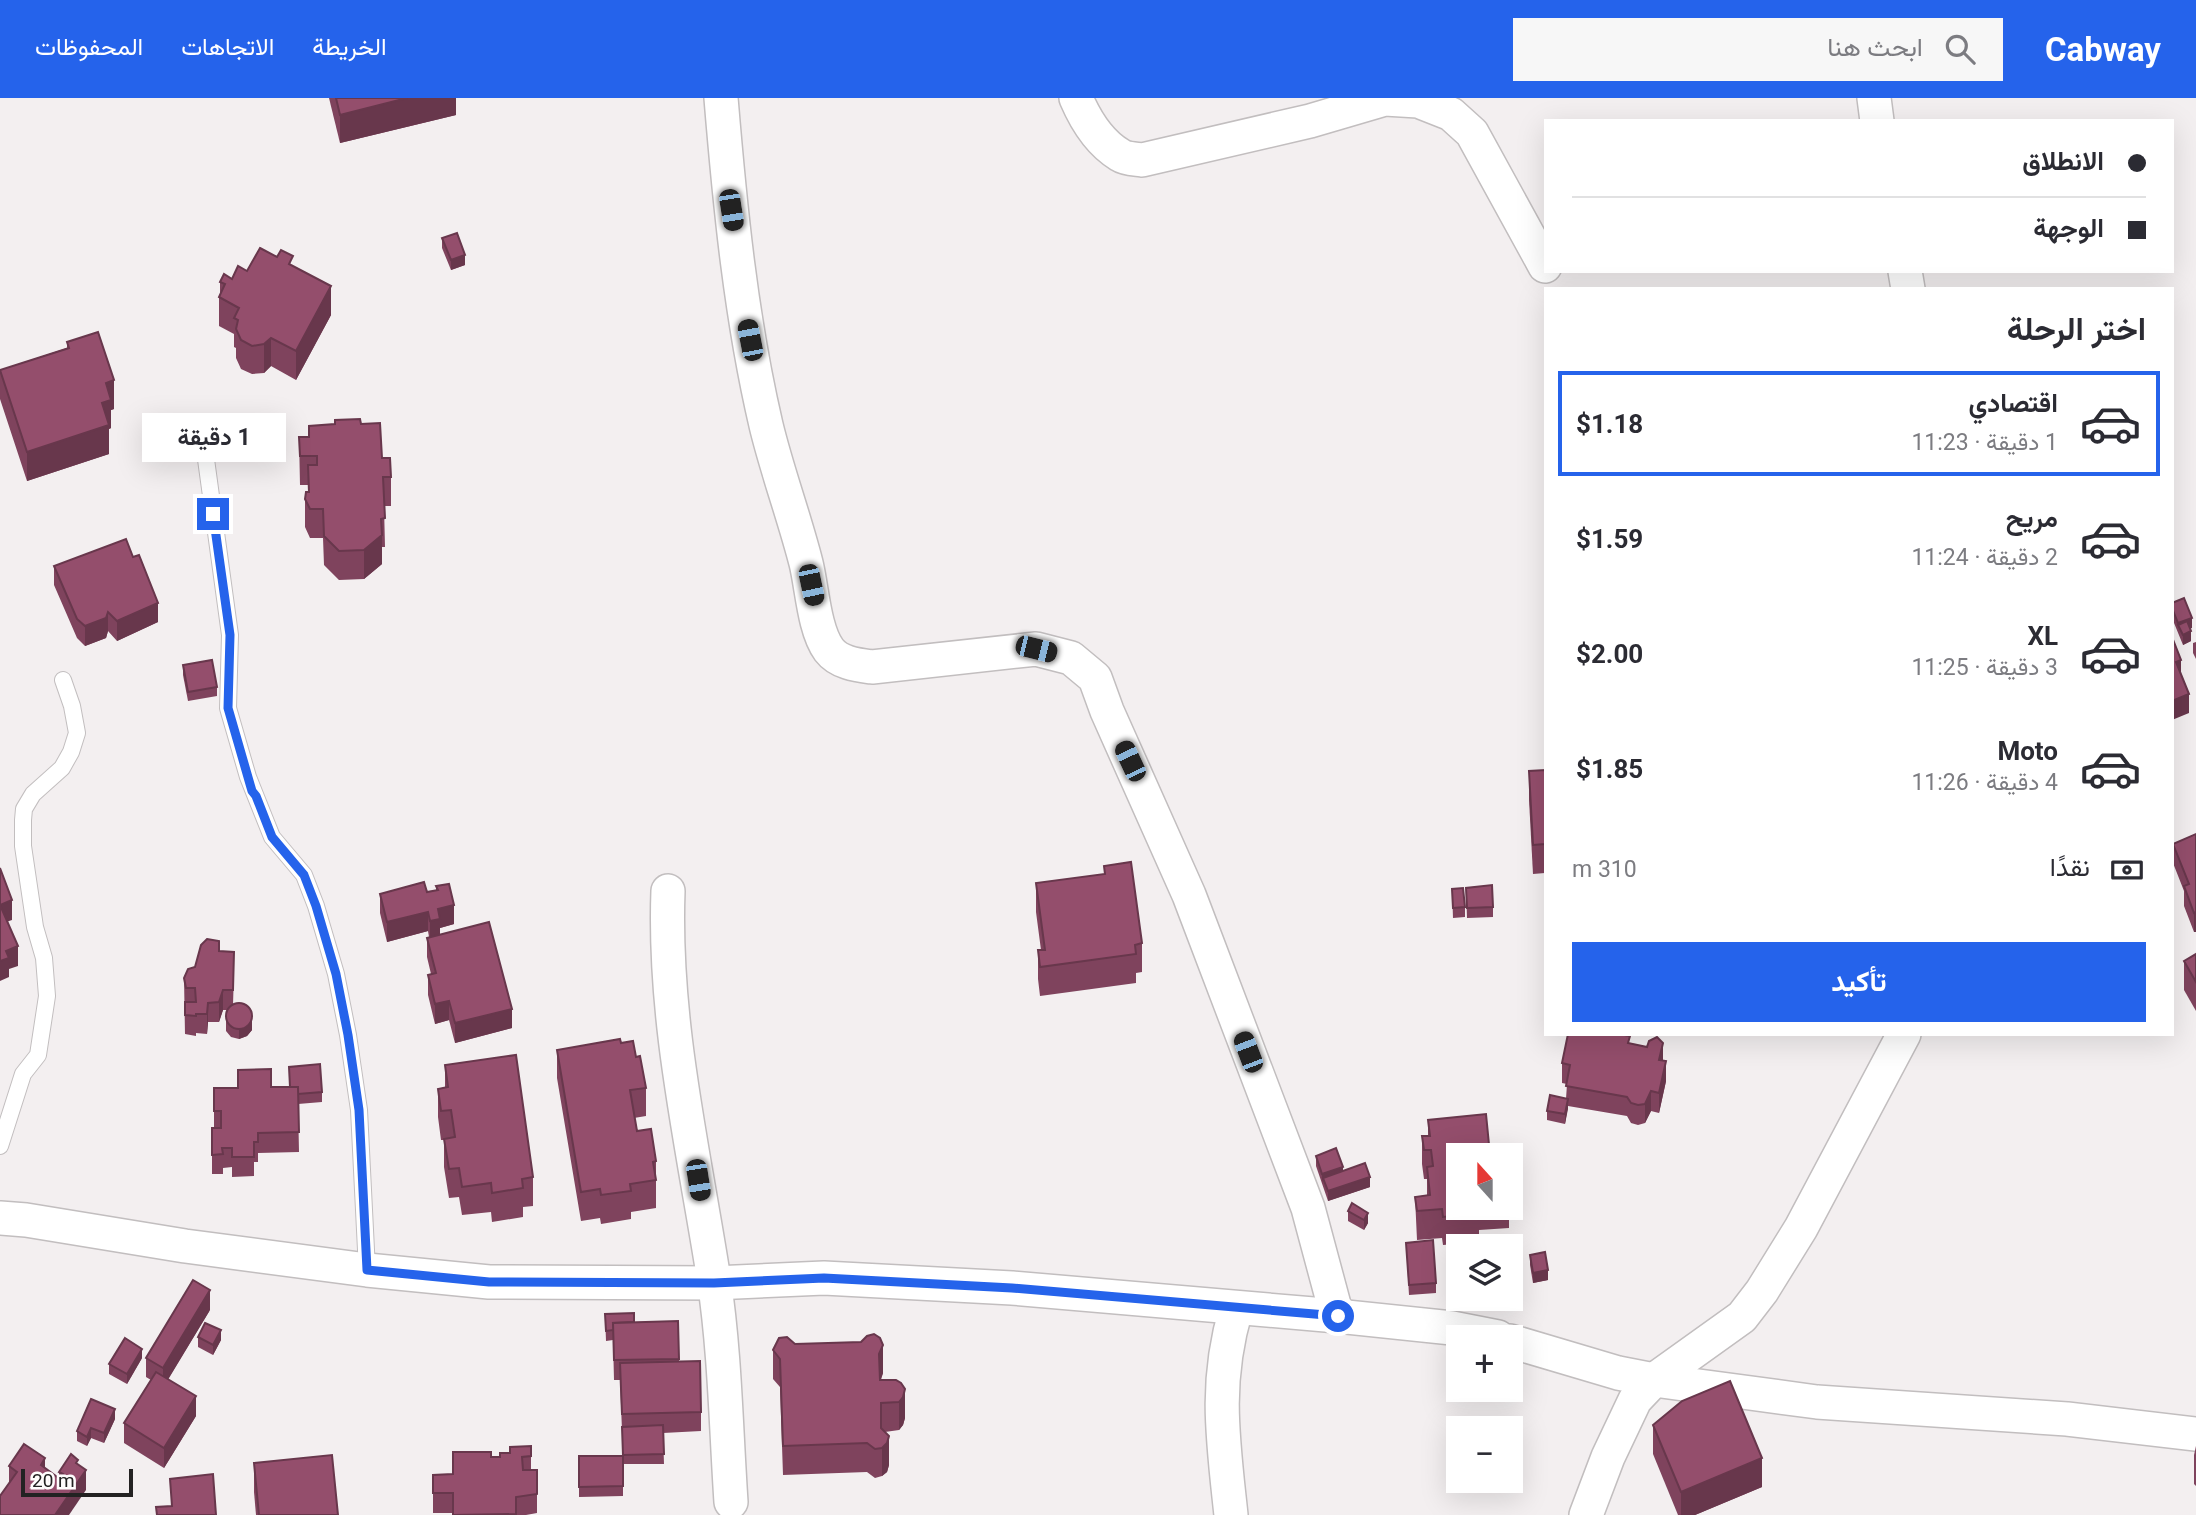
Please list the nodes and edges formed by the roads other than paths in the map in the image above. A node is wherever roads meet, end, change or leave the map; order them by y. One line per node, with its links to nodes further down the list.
1 (721, 98): 15 (street)
2 (1076, 98): 5 (street)
3 (1874, 98): 4 (street)
4 (1877, 119)
5 (1544, 264)
6 (205, 452): 12 (lane)
7 (63, 680): 10 (lane)
8 (668, 891): 13 (street)
9 (1903, 1036): 18 (street)
10 (0, 1146)
11 (0, 1218): 12 (street)
12 (367, 1270): 13 (street)
13 (714, 1283): 14 (street); 20 (street)
14 (1236, 1309): 15 (street); 21 (street)
15 (1338, 1316): 16 (street)
16 (1446, 1327)
17 (1523, 1345): 18 (street)
18 (1654, 1380): 19 (street); 22 (street)
19 (2196, 1434)
20 (730, 1502)
21 (1231, 1515)
22 (1586, 1515)

